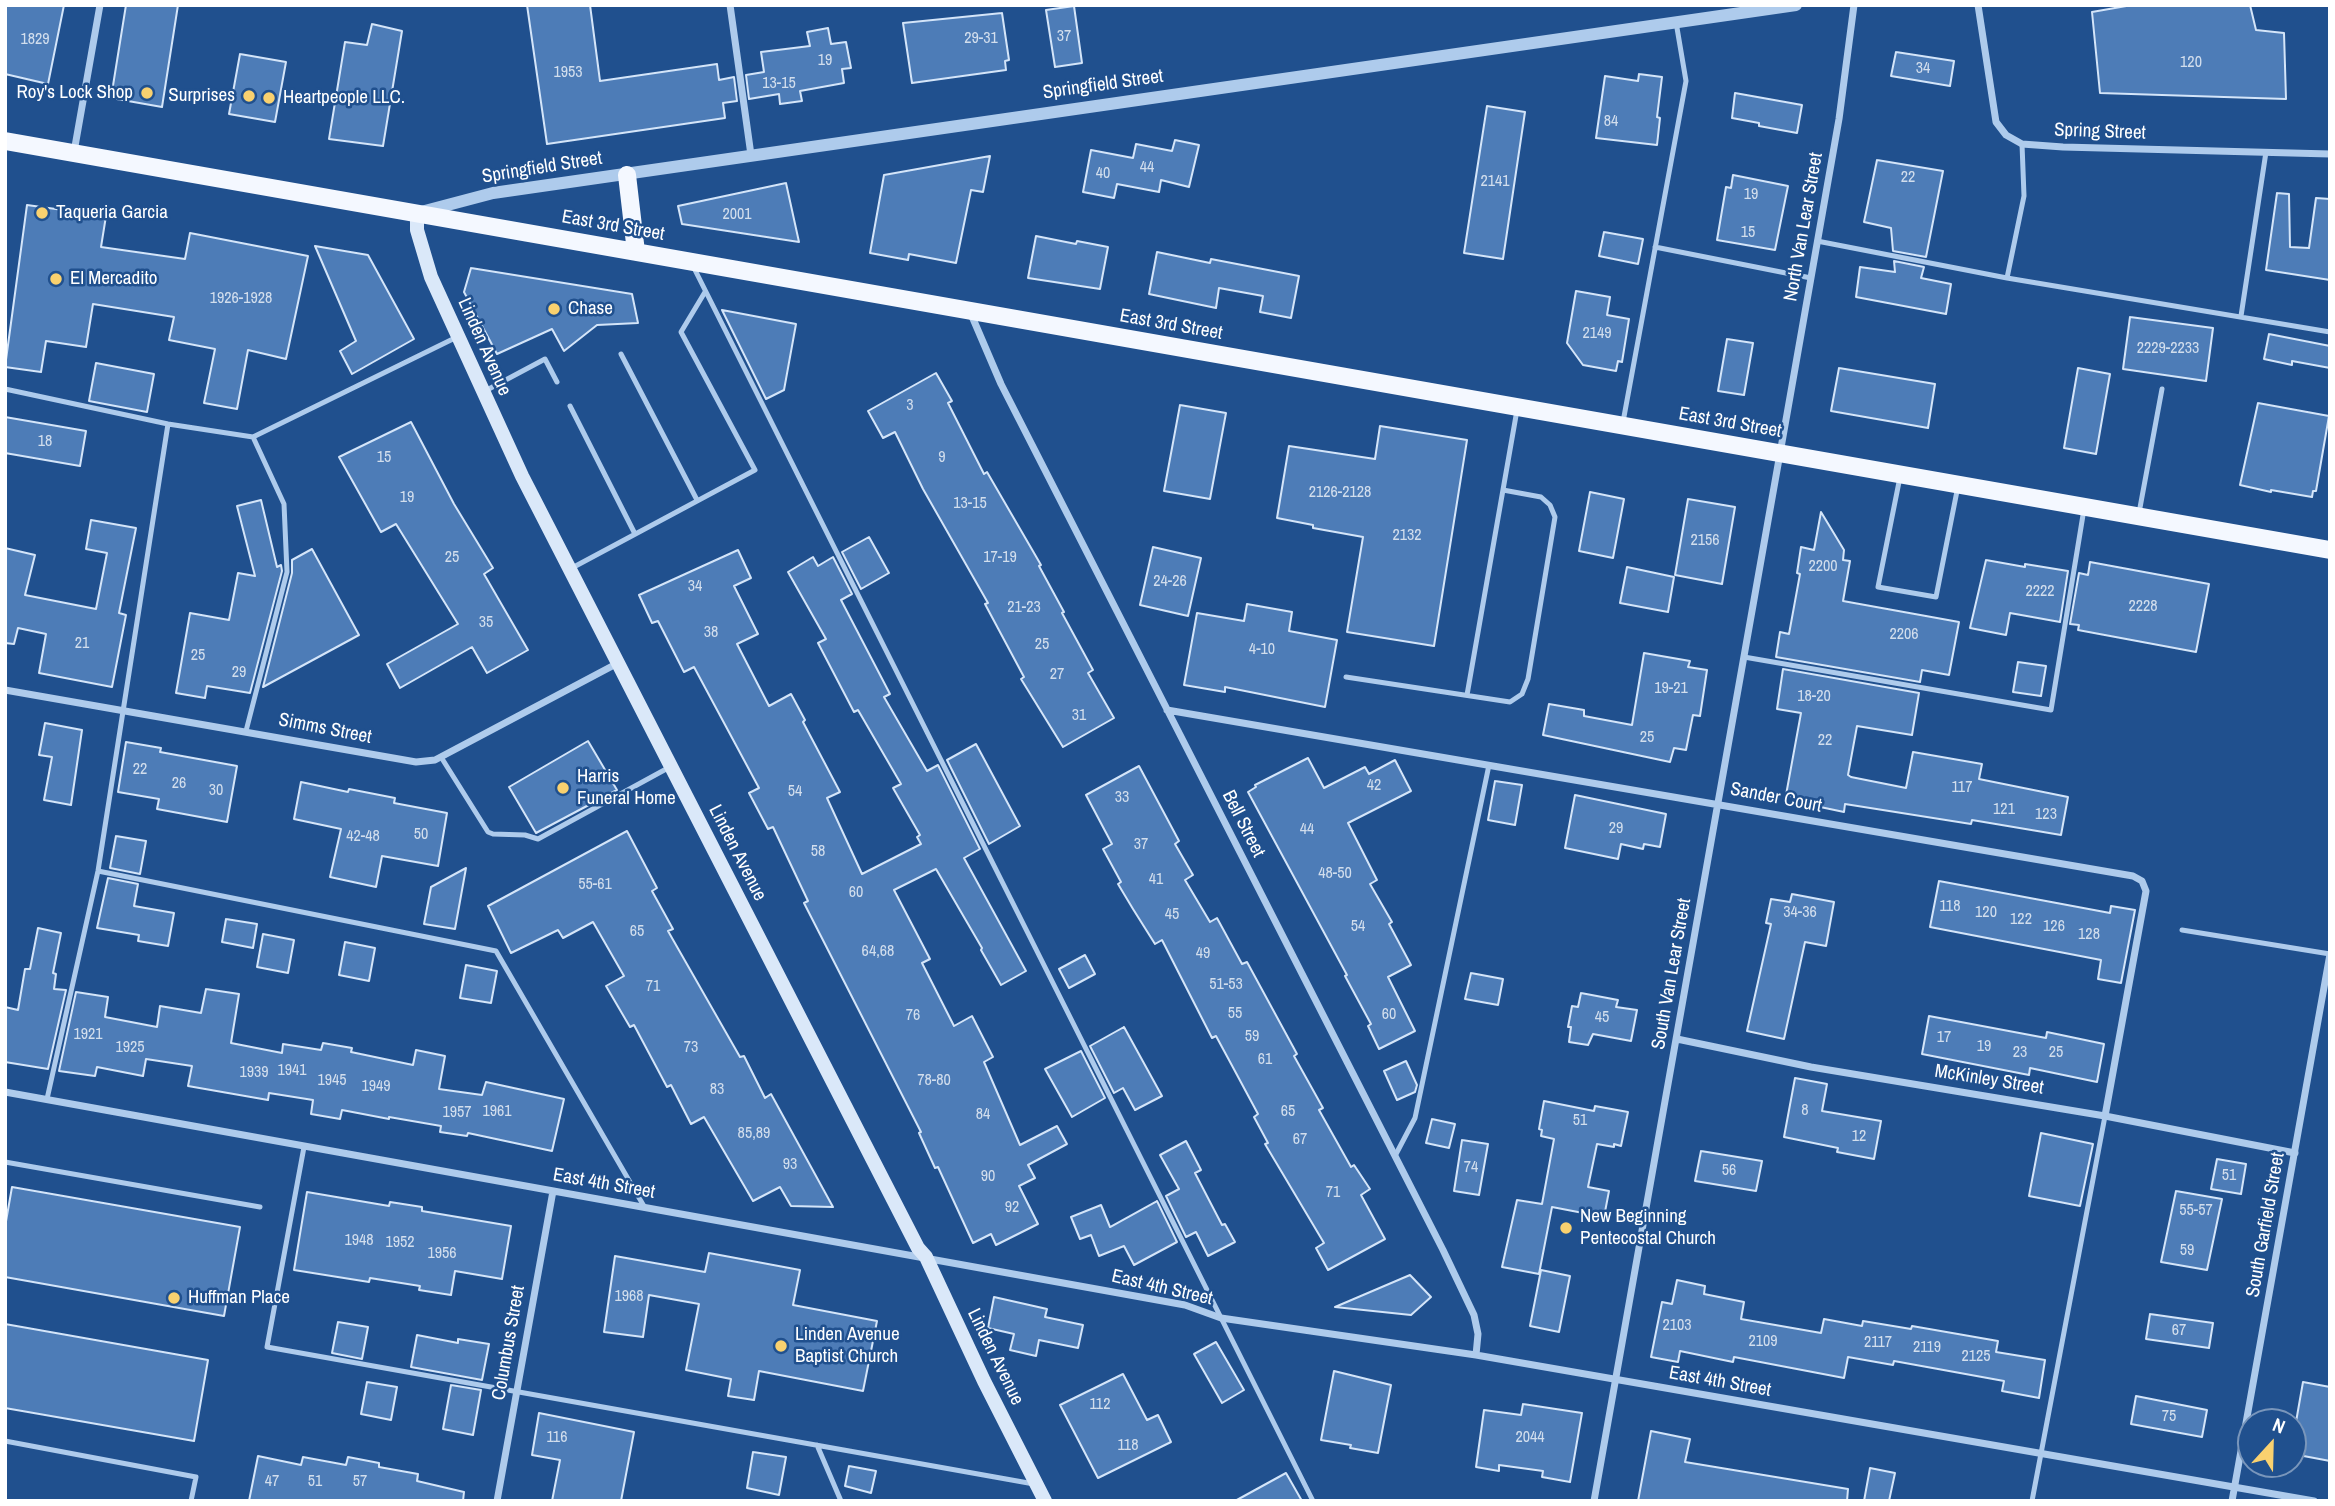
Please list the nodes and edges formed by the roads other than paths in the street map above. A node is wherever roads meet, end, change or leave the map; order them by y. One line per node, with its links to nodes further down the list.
1 (100, 5): 10 (street)
2 (730, 5): 12 (street)
3 (1796, 5): 6 (street, Springfield Street)
4 (1854, 5): 15 (street, North Van Lear Street)
5 (1978, 5): 8 (street)
6 (1676, 22): 12 (street, Springfield Street); 16 (lane)
7 (5, 141): 10 (main road, East 3rd Street)
8 (2022, 144): 9 (street, Spring Street); 20 (lane)
9 (2266, 152): 11 (street, Spring Street); 23 (lane)
10 (73, 153): 14 (main road, East 3rd Street)
11 (2330, 154)
12 (751, 155): 13 (street, Springfield Street)
13 (627, 175): 14 (street, Springfield Street); 17 (main road)
14 (417, 213): 17 (main road, East 3rd Street); 25 (main road, Linden Avenue)
15 (1817, 241): 19 (street, North Van Lear Street); 20 (lane)
16 (1655, 247): 19 (lane); 34 (lane)
17 (635, 251): 18 (main road, East 3rd Street)
18 (691, 262): 21 (lane); 22 (main road, East 3rd Street)
19 (1811, 278): 36 (street, North Van Lear Street)
20 (2007, 278): 23 (lane)
21 (705, 292): 40 (lane); 73 (lane)
22 (969, 310): 32 (main road, East 3rd Street); 51 (street, Bell Street)
23 (2241, 316): 24 (lane)
24 (2330, 332)
25 (458, 336): 30 (main road, Linden Avenue); 35 (lane)
26 (621, 354): 40 (lane)
27 (557, 382): 30 (lane)
28 (2162, 388): 42 (lane)
29 (5, 389): 33 (lane)
30 (483, 392): 45 (main road, Linden Avenue)
31 (570, 406): 43 (lane)
32 (1517, 407): 34 (main road, East 3rd Street); 39 (lane)
33 (169, 424): 35 (lane); 52 (lane)
34 (1622, 426): 36 (main road, East 3rd Street)
35 (253, 437): 53 (lane)
36 (1781, 453): 37 (main road, East 3rd Street); 46 (street, South Van Lear Street)
37 (1900, 474): 38 (main road, East 3rd Street); 38 (lane)
38 (1958, 485): 41 (main road, East 3rd Street)
39 (1503, 490): 50 (lane); 50 (lane)
40 (697, 500): 43 (lane)
41 (2084, 507): 42 (main road, East 3rd Street); 46 (lane)
42 (2138, 516): 44 (main road, East 3rd Street)
43 (635, 534): 45 (lane)
44 (2330, 550)
45 (570, 569): 47 (main road, Linden Avenue)
46 (1744, 657): 57 (street, South Van Lear Street)
47 (618, 663): 54 (street, Simms Street); 56 (main road, Linden Avenue)
48 (1346, 677): 50 (lane)
49 (5, 690): 52 (street, Simms Street)
50 (1467, 695)
51 (1167, 710): 55 (street, Sander Court); 67 (street, Bell Street)
52 (124, 711): 53 (street, Simms Street); 58 (lane)
53 (246, 731): 54 (street, Simms Street)
54 (441, 757): 56 (lane)
55 (1489, 765): 57 (street, Sander Court); 67 (lane)
56 (671, 766): 72 (main road, Linden Avenue)
57 (1718, 804): 61 (street, South Van Lear Street); 64 (street, Sander Court)
58 (98, 871): 63 (lane); 71 (lane)
59 (2182, 930): 60 (lane)
60 (2330, 954): 66 (street, South Garfield Street)
61 (1677, 1039): 64 (street, McKinley Street); 75 (street, South Van Lear Street)
62 (5, 1092): 63 (street, East 4th Street)
63 (47, 1099): 65 (street, East 4th Street)
64 (2105, 1116): 66 (street, McKinley Street); 79 (lane)
65 (304, 1147): 69 (street, East 4th Street); 76 (lane)
66 (2295, 1153): 81 (street, South Garfield Street)
67 (1395, 1156): 74 (street, Bell Street)
68 (5, 1161): 70 (lane)
69 (553, 1191): 71 (street, East 4th Street); 76 (street, Columbus Street)
70 (260, 1206)
71 (645, 1208): 72 (street, East 4th Street)
72 (926, 1258): 73 (street, East 4th Street); 80 (main road, Linden Avenue)
73 (1221, 1318): 74 (street, East 4th Street); 86 (lane)
74 (1476, 1355): 75 (street, East 4th Street)
75 (1616, 1380): 79 (street, East 4th Street); 87 (street, South Van Lear Street)
76 (516, 1392): 78 (lane); 83 (street, Columbus Street)
77 (5, 1441): 82 (lane)
78 (817, 1445): 80 (lane); 84 (lane)
79 (2041, 1452): 81 (street, East 4th Street); 88 (lane)
80 (1037, 1484): 85 (main road, Linden Avenue)
81 (2235, 1487): 89 (street, South Garfield Street); 90 (street, East 4th Street)
82 (191, 1501)
83 (498, 1501)
84 (841, 1501)
85 (1045, 1501)
86 (1313, 1501)
87 (1594, 1501)
88 (2032, 1501)
89 (2232, 1501)
90 (2314, 1501)

